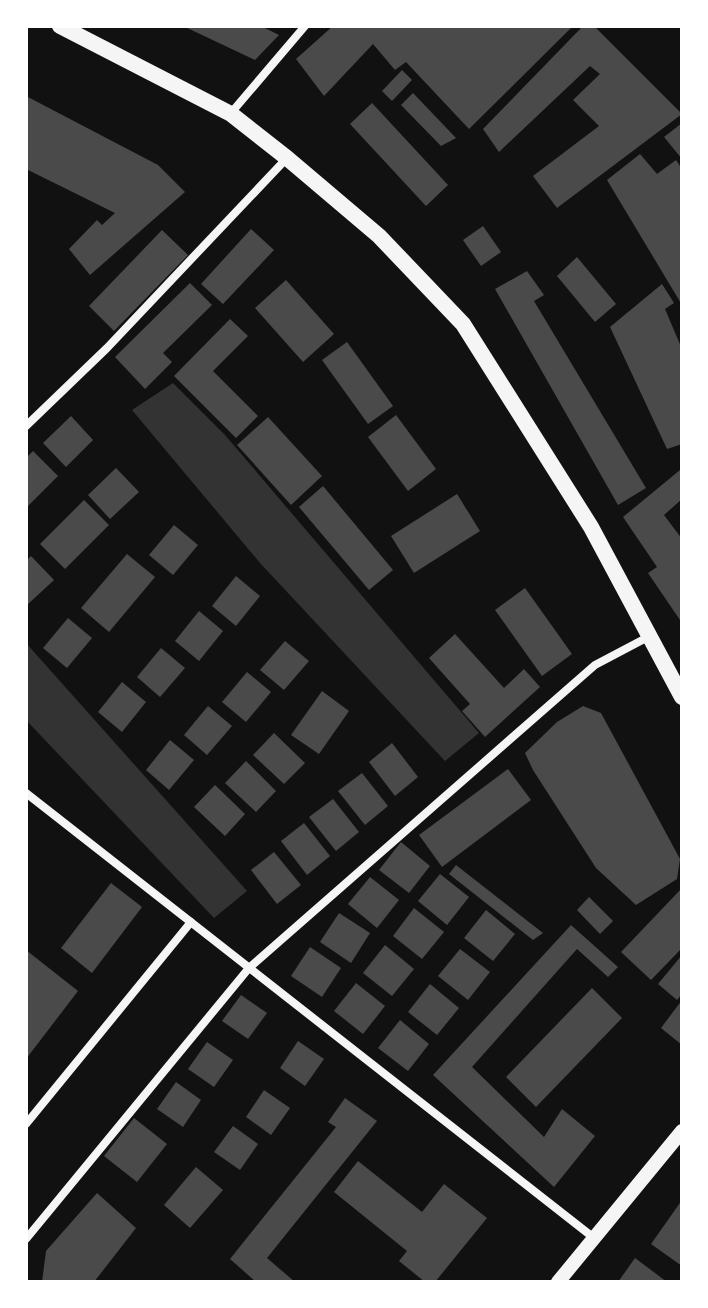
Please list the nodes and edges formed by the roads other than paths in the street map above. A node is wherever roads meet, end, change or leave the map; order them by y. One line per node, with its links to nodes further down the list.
1 (60, 26): 3 (main road)
2 (305, 26): 3 (street)
3 (231, 114): 4 (main road)
4 (287, 158): 5 (street); 6 (main road)
5 (26, 426)
6 (650, 636): 7 (main road); 10 (street)
7 (682, 697)
8 (26, 793): 9 (street)
9 (191, 922): 10 (street); 11 (street)
10 (249, 968): 13 (street); 14 (street)
11 (26, 1124)
12 (682, 1131): 13 (street)
13 (594, 1238): 15 (street)
14 (26, 1239)
15 (558, 1282)

